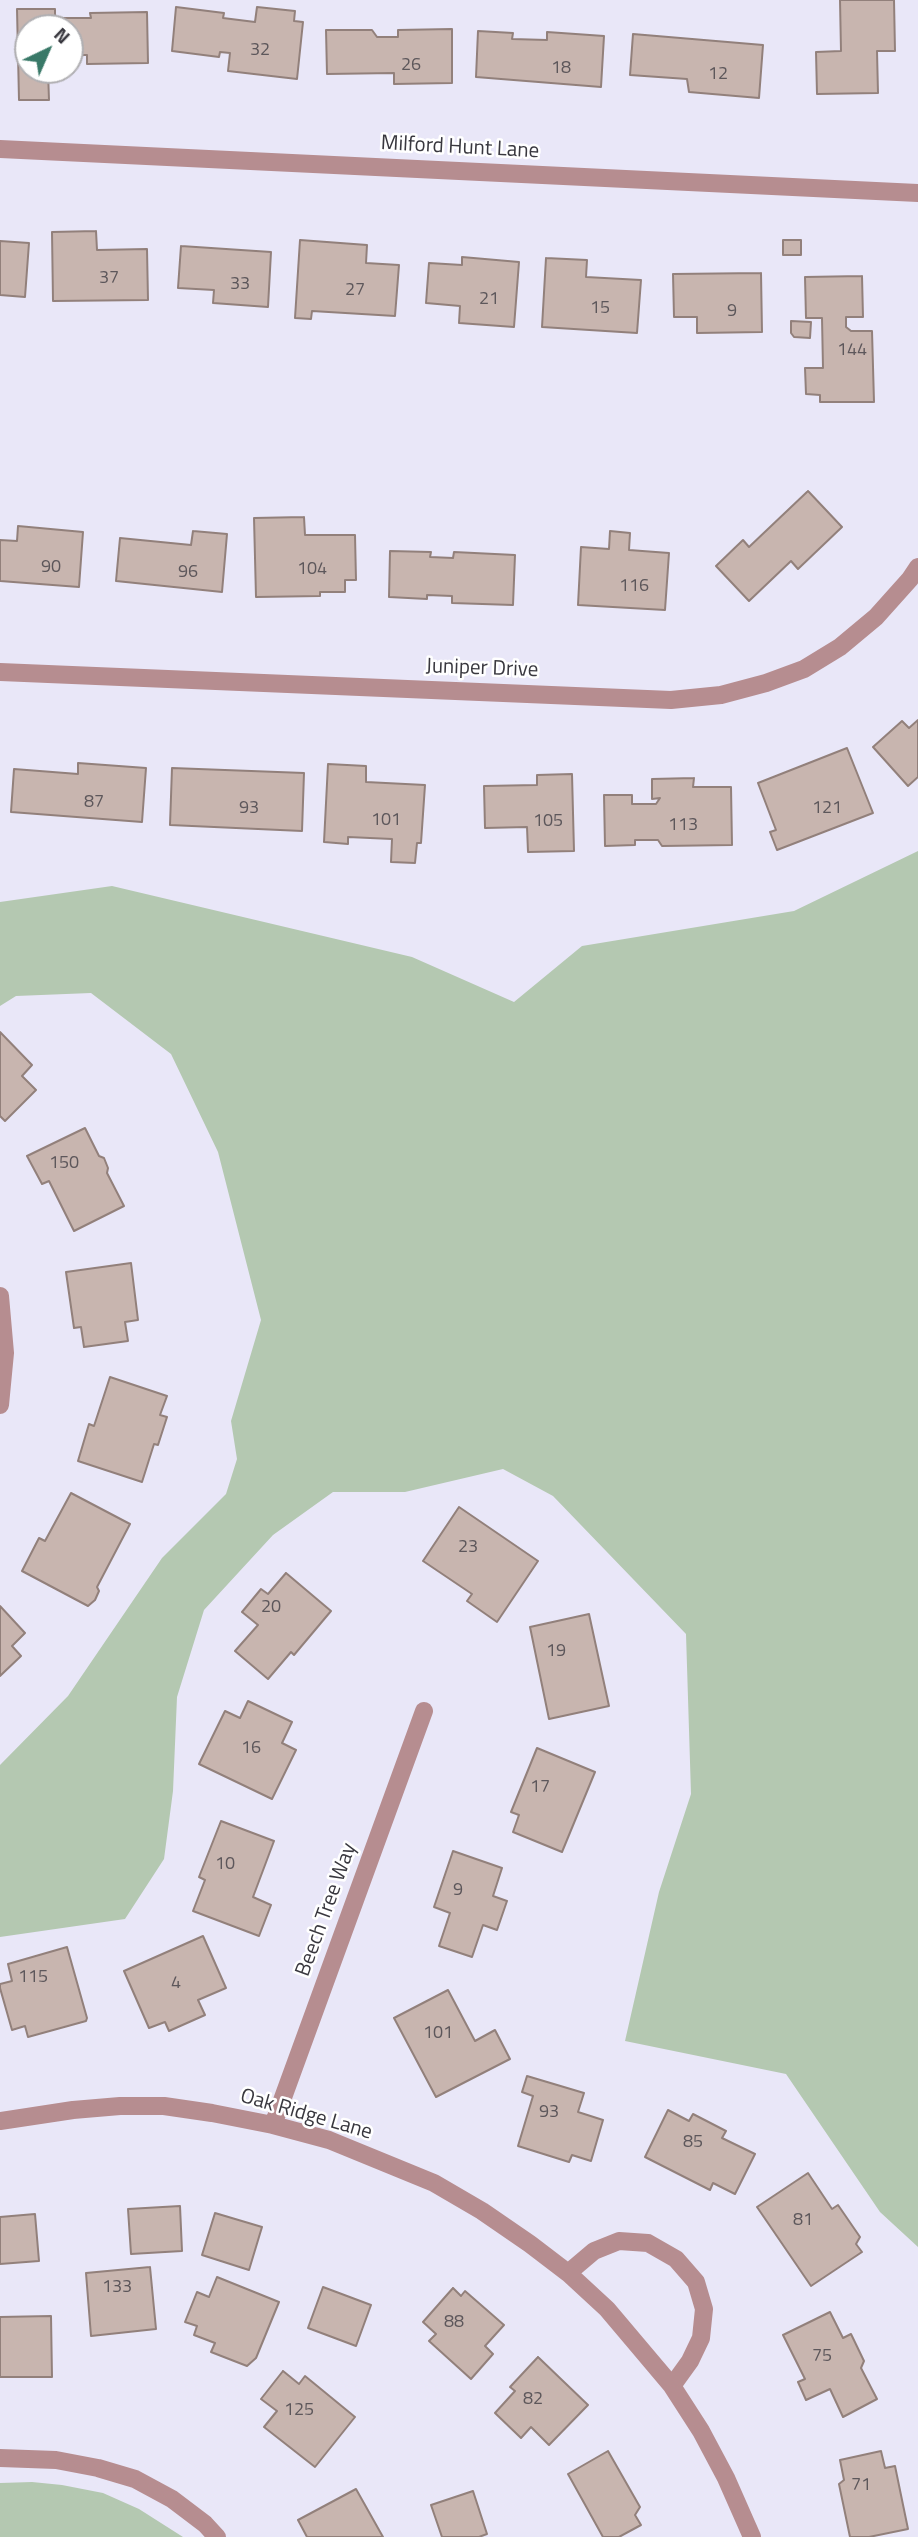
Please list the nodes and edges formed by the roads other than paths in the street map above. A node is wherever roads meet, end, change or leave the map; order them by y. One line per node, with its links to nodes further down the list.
1 (0, 149): 2 (street, Milford Hunt Lane)
2 (918, 193)
3 (918, 567): 4 (street, Juniper Drive)
4 (0, 672)
5 (0, 1296): 6 (street)
6 (0, 1405)
7 (424, 1711): 9 (street, Beech Tree Way)
8 (0, 2121): 9 (street, Oak Ridge Lane)
9 (273, 2124): 10 (street, Oak Ridge Lane)
10 (568, 2273): 11 (street, Oak Ridge Lane); 11 (street)
11 (672, 2386): 14 (street, Oak Ridge Lane)
12 (0, 2458): 13 (street)
13 (218, 2537)
14 (752, 2537)

